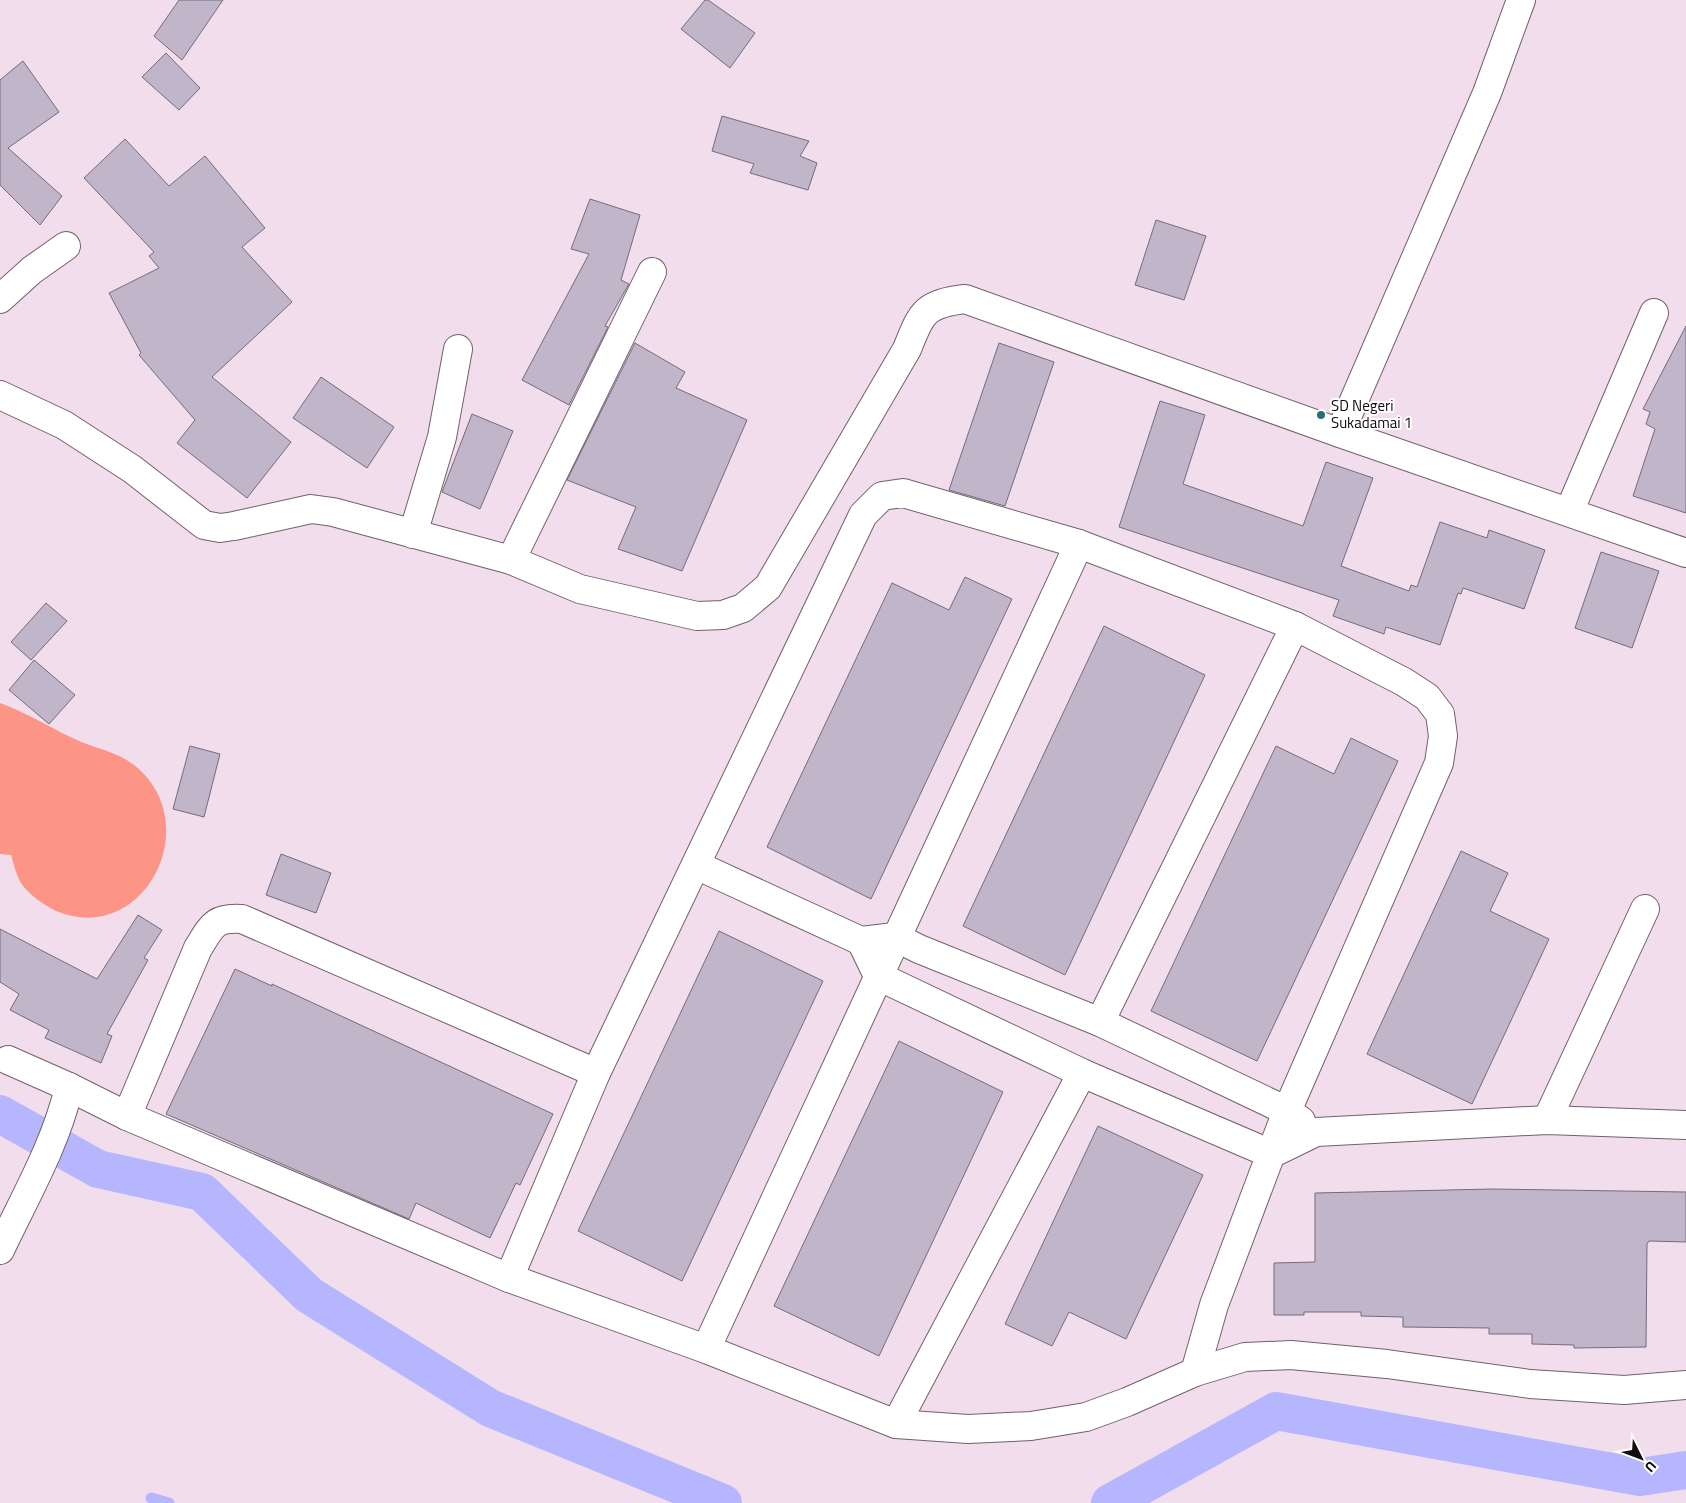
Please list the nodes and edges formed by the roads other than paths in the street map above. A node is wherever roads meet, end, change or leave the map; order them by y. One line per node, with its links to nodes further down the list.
1 (1522, 0): 8 (street)
2 (66, 246): 4 (street)
3 (652, 272): 13 (street)
4 (0, 299)
5 (1647, 312): 9 (street)
6 (458, 349): 10 (street)
7 (0, 395): 10 (street)
8 (1340, 433): 9 (street); 13 (street)
9 (1559, 509): 12 (street)
10 (413, 534): 13 (street)
11 (1079, 544): 14 (street); 15 (street); 17 (street)
12 (1686, 553)
13 (511, 560)
14 (1294, 626): 20 (street); 25 (street)
15 (696, 865): 18 (street); 22 (street)
16 (1645, 909): 27 (street)
17 (896, 937): 18 (street); 19 (street); 20 (street)
18 (861, 941): 19 (street)
19 (878, 976): 23 (street); 33 (street)
20 (1100, 1022): 25 (street)
21 (4, 1065): 24 (street)
22 (596, 1073): 26 (street); 32 (street)
23 (1082, 1073): 30 (street); 36 (street)
24 (66, 1099): 26 (street); 31 (street)
25 (1287, 1111): 29 (street); 30 (street)
26 (127, 1116): 32 (street)
27 (1547, 1120): 28 (street); 29 (street)
28 (1686, 1125)
29 (1316, 1132): 30 (street)
30 (1271, 1154): 34 (street)
31 (0, 1250)
32 (509, 1278): 33 (street)
33 (706, 1349): 36 (street)
34 (1195, 1372): 35 (street); 36 (street)
35 (1686, 1385)
36 (896, 1424)

